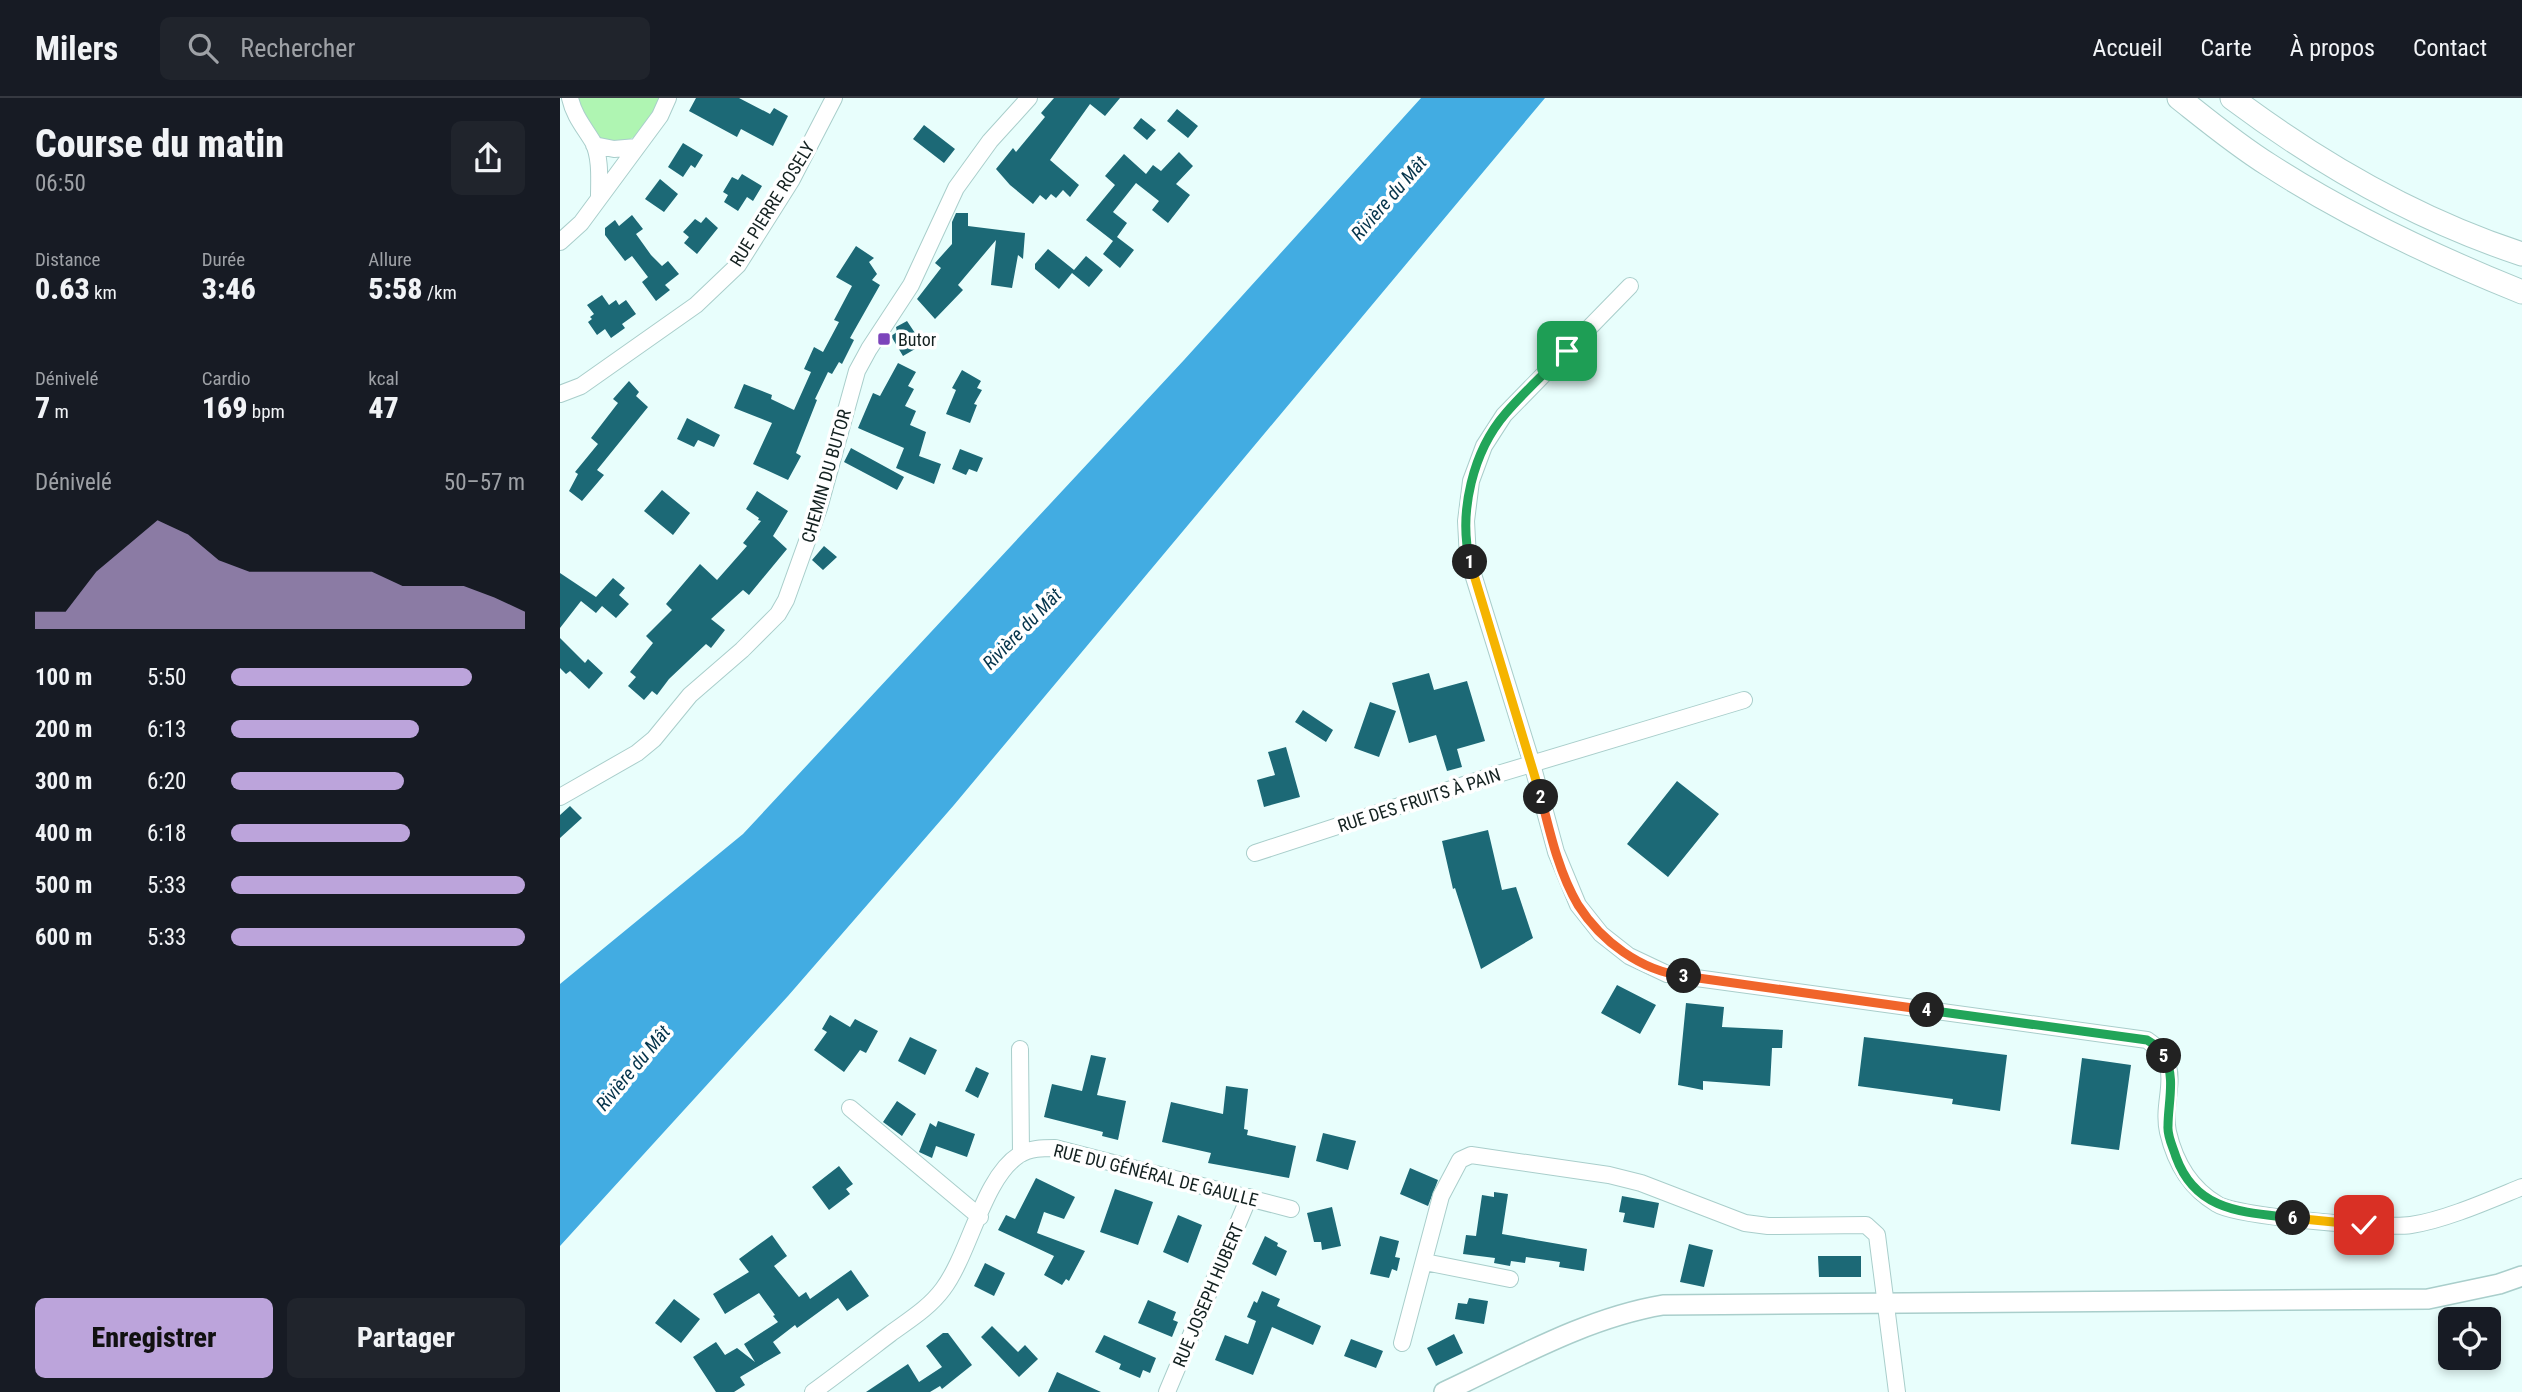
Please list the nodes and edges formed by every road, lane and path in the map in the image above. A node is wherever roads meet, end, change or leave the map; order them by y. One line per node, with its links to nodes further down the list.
1 (570, 98): 7 (street)
2 (668, 98): 8 (street)
3 (834, 98): 14 (street, RUE PIERRE ROSELY)
4 (1029, 98): 17 (street, CHEMIN DU BUTOR)
5 (2179, 98): 13 (highway)
6 (2232, 98): 11 (highway)
7 (594, 145): 8 (street); 9 (street)
8 (637, 146): 9 (street)
9 (599, 197): 10 (street)
10 (560, 242)
11 (2522, 254)
12 (1630, 286): 16 (street)
13 (2522, 292)
14 (560, 394)
15 (1744, 700): 16 (street, RUE DES FRUITS À PAIN)
16 (1532, 764): 18 (street, RUE DES FRUITS À PAIN); 22 (street)
17 (560, 797)
18 (1255, 853)
19 (1020, 1049): 21 (street)
20 (850, 1108): 25 (street)
21 (1021, 1154): 23 (street, RUE DU GÉNÉRAL DE GAULLE); 25 (street)
22 (2522, 1187)
23 (1249, 1197): 24 (street, RUE DU GÉNÉRAL DE GAULLE); 32 (street, RUE JOSEPH HUBERT)
24 (1291, 1209)
25 (980, 1217): 31 (street)
26 (1425, 1262): 28 (street); 29 (street); 30 (street)
27 (2522, 1276): 29 (main road)
28 (1510, 1279)
29 (1886, 1304): 33 (main road); 34 (street)
30 (1402, 1343)
31 (813, 1392)
32 (1167, 1392)
33 (1444, 1392)
34 (1897, 1392)

